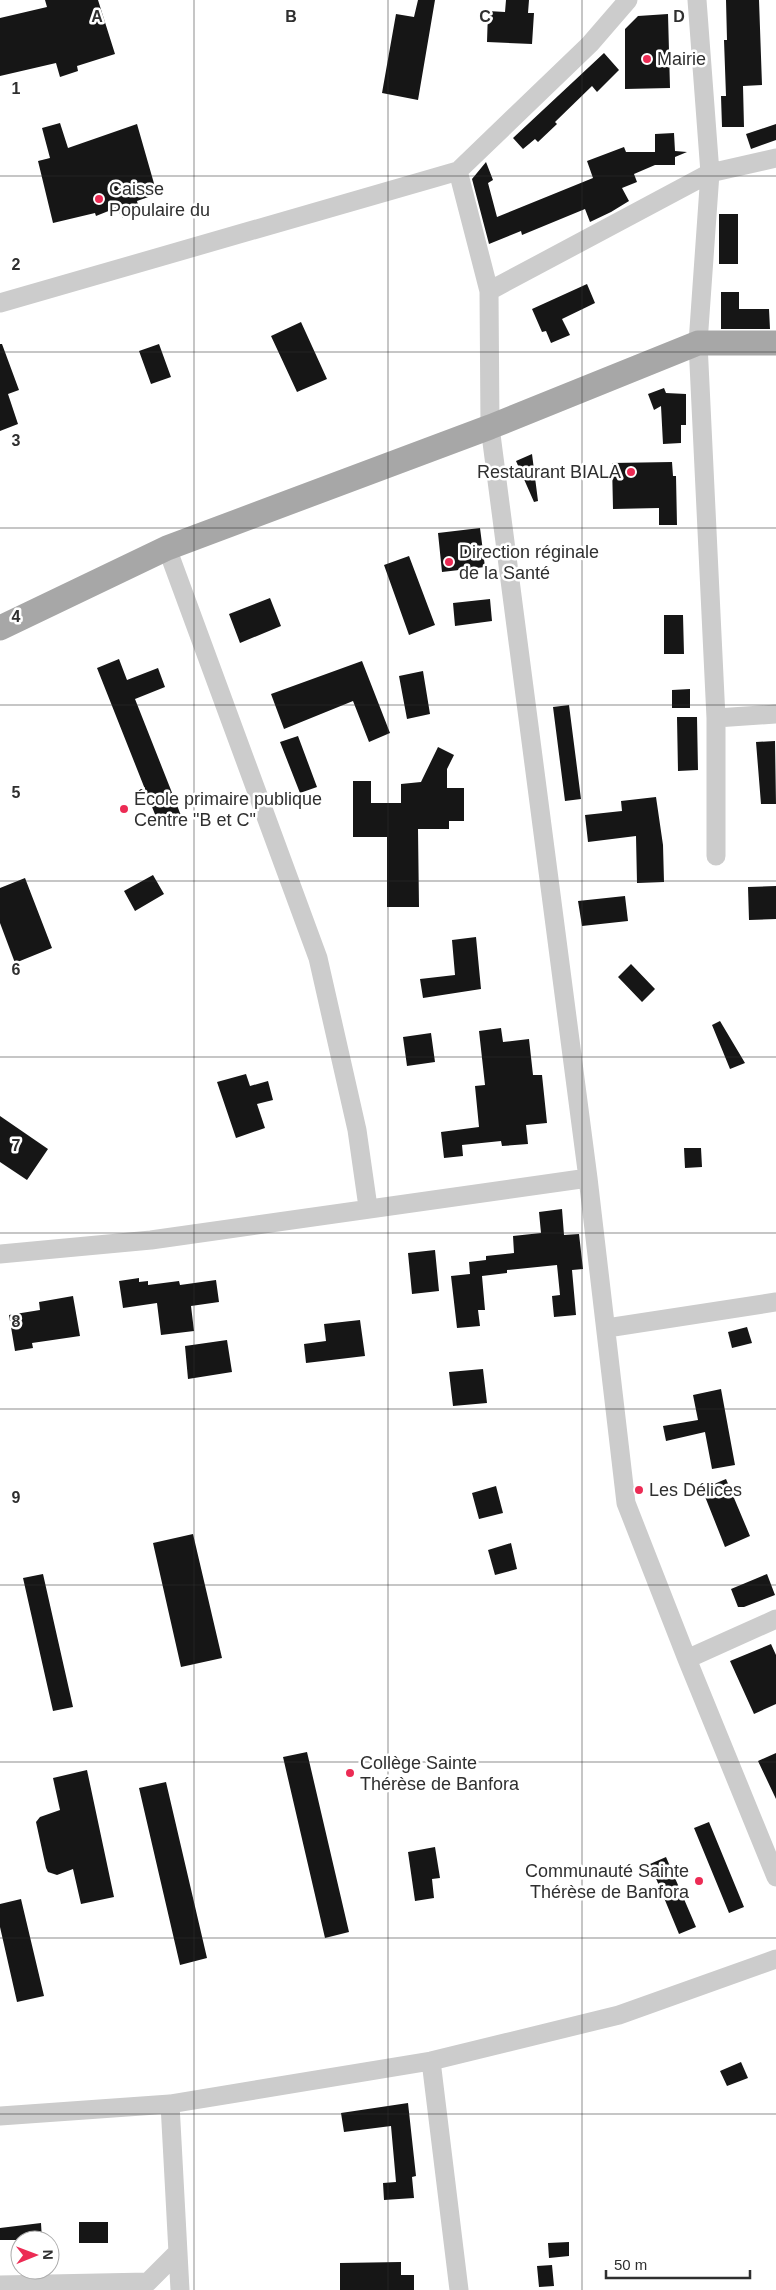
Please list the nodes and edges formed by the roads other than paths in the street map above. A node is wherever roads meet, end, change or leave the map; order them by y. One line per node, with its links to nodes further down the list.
1 (628, 0): 4 (street)
2 (698, 0): 5 (street)
3 (776, 158): 5 (street)
4 (458, 171): 6 (street); 7 (street)
5 (710, 173): 6 (street); 8 (street)
6 (489, 291): 10 (street)
7 (0, 303)
8 (698, 343): 9 (main road); 10 (main road); 14 (street)
9 (776, 343)
10 (490, 427): 11 (main road); 16 (street)
11 (167, 548): 12 (main road); 17 (street)
12 (0, 628)
13 (776, 714): 14 (street)
14 (716, 718): 15 (street)
15 (716, 856)
16 (588, 1178): 17 (street); 20 (street)
17 (368, 1208): 18 (street)
18 (0, 1254)
19 (776, 1302): 20 (street)
20 (607, 1328): 22 (street)
21 (776, 1619): 22 (street)
22 (687, 1659): 23 (street)
23 (776, 1877)
24 (776, 1958): 25 (street)
25 (431, 2061): 26 (street); 31 (street)
26 (170, 2104): 27 (street); 28 (street)
27 (0, 2116)
28 (178, 2252): 29 (street); 30 (street)
29 (0, 2285)
30 (180, 2290)
31 (459, 2290)

